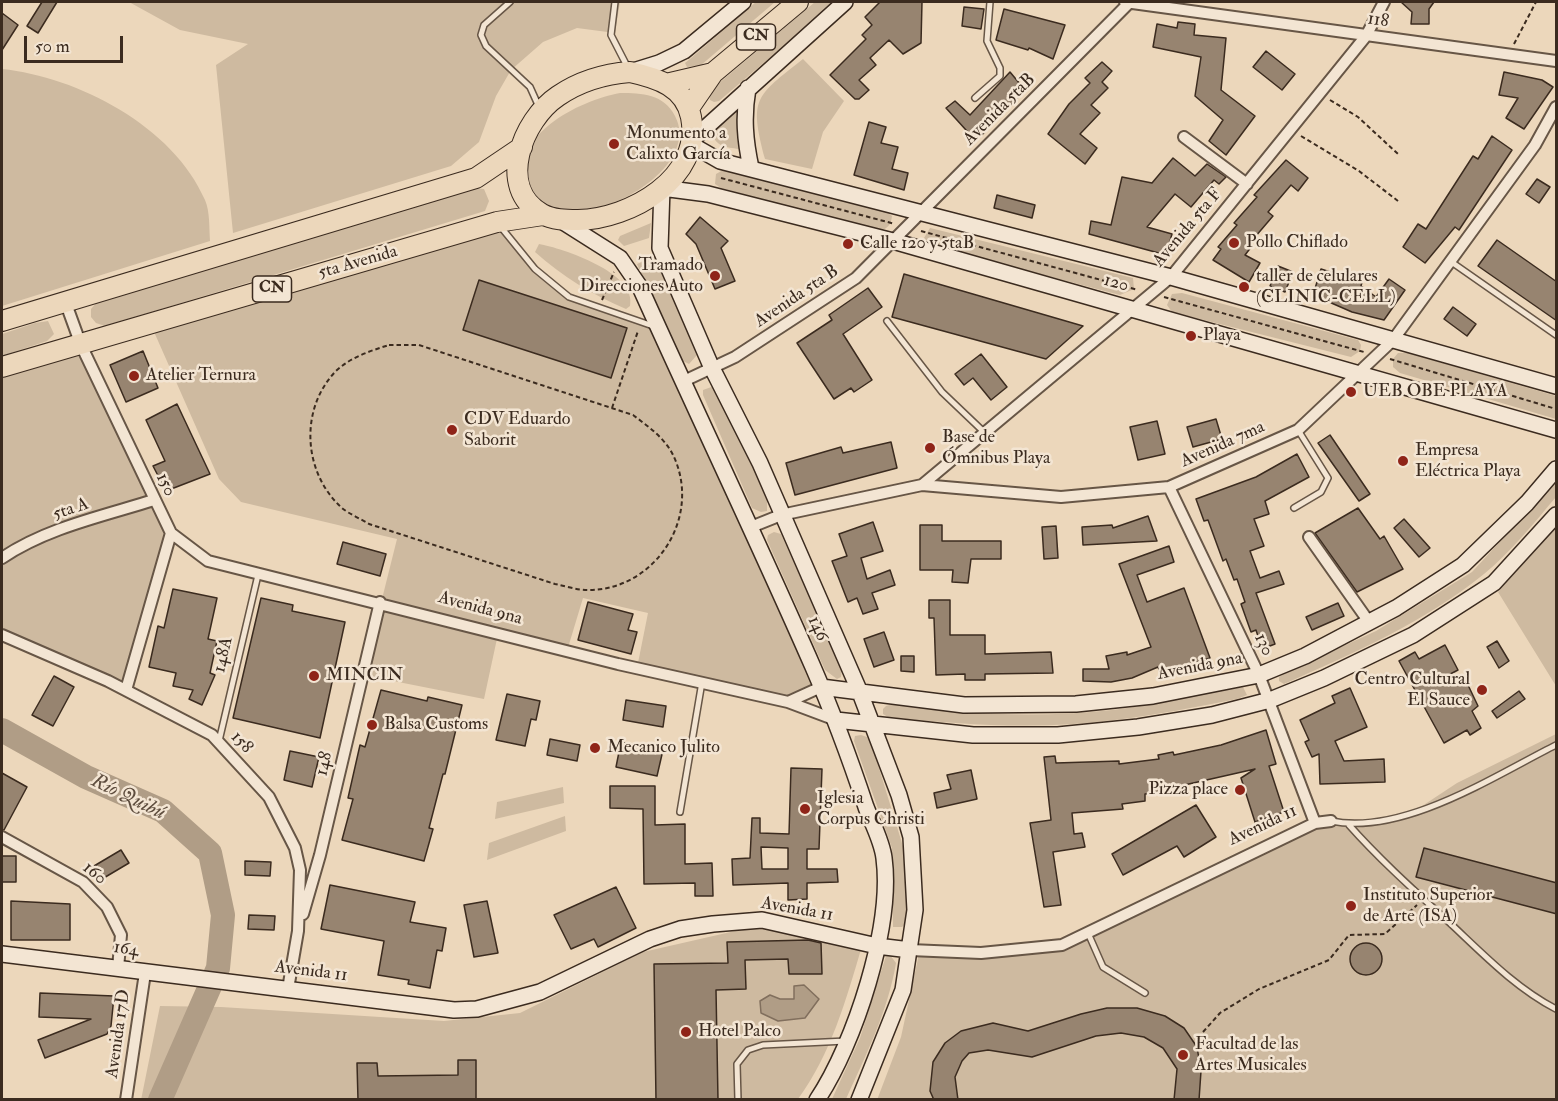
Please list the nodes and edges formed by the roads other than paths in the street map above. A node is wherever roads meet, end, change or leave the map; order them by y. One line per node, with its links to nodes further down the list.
1 (510, 2): 19 (lane)
2 (615, 2): 12 (lane)
3 (743, 2): 12 (main road)
4 (798, 2): 13 (highway, CN)
5 (845, 2): 15 (main road)
6 (990, 2): 16 (lane)
7 (1125, 2): 8 (street, 118)
8 (1130, 2): 10 (street, 118); 26 (street, Avenida 5taB)
9 (1384, 2): 10 (street, Avenida 5ta F)
10 (1366, 36): 11 (street, 118); 24 (street, Avenida 5ta F)
11 (1557, 61)
12 (630, 72): 14 (highway); 19 (highway)
13 (713, 73): 14 (highway, CN); 18 (highway, CN)
14 (666, 84): 18 (highway)
15 (748, 88): 21 (main road); 23 (main road)
16 (975, 98)
17 (1557, 107): 30 (street, Avenida 7ma)
18 (689, 108): 21 (highway)
19 (541, 111): 22 (highway)
20 (1184, 137): 24 (street)
21 (692, 142): 23 (main road, 120); 25 (highway, CN)
22 (522, 147): 27 (highway); 32 (highway)
23 (751, 168): 26 (main road, 120)
24 (1247, 184): 31 (street, Avenida 5ta F)
25 (662, 188): 27 (highway, CN); 29 (main road, 120); 40 (main road, 146)
26 (921, 213): 29 (street, Avenida 5taB); 31 (main road, 120)
27 (552, 218): 28 (highway, 5ta Avenida / CN); 36 (main road, 146)
28 (498, 222): 36 (lane); 39 (highway, 5ta Avenida / CN)
29 (893, 241): 33 (main road, 120); 40 (street, Avenida 5ta B)
30 (1450, 261): 37 (lane); 38 (street, Avenida 7ma)
31 (1171, 277): 33 (street, Avenida 5ta F); 38 (main road, 120)
32 (65, 301): 34 (highway); 39 (street, 150)
33 (1131, 309): 42 (main road, 120); 47 (street, Avenida 5ta F)
34 (2, 321)
35 (887, 321): 47 (lane)
36 (659, 329): 43 (main road, 146)
37 (1557, 335)
38 (1393, 340): 42 (street, Avenida 7ma); 44 (main road, 120)
39 (81, 345): 41 (highway, 5ta Avenida / CN); 51 (street, 150)
40 (711, 366): 43 (street, Avenida 5ta B); 53 (main road, 146)
41 (2, 367)
42 (1360, 372): 45 (street, Avenida 7ma); 46 (main road, 120)
43 (684, 381): 55 (main road, 146)
44 (1557, 386)
45 (1298, 430): 50 (street, Avenida 7ma); 52 (lane)
46 (1557, 430)
47 (986, 434): 49 (street, Avenida 5ta F)
48 (1557, 469): 61 (main road, Avenida 9na)
49 (922, 485): 50 (street, Avenida 7ma); 53 (street, Avenida 7ma)
50 (1169, 487): 63 (street, 130)
51 (154, 500): 56 (street, 150); 58 (street, 5ta A)
52 (1294, 508)
53 (781, 514): 55 (street, Avenida 7ma); 67 (main road, 146)
54 (1557, 515): 68 (main road, Avenida 9na)
55 (751, 527): 65 (main road, 146)
56 (171, 533): 59 (street, Avenida 9na); 66 (street)
57 (1309, 537): 61 (street)
58 (2, 558)
59 (258, 575): 60 (street, Avenida 9na); 72 (lane, 148A)
60 (380, 603): 64 (street, Avenida 9na); 79 (street, 148)
61 (1369, 622): 63 (main road, Avenida 9na)
62 (2, 635): 66 (street, 158)
63 (1259, 675): 67 (main road, Avenida 9na); 68 (street, 130)
64 (702, 682): 69 (street, Avenida 9na); 74 (lane)
65 (821, 687): 67 (main road, Avenida 9na); 69 (street, Avenida 9na); 70 (main road, 146)
66 (126, 690): 72 (street, 158)
67 (859, 690): 71 (main road, 146)
68 (1270, 700): 71 (main road, Avenida 9na); 76 (street, 130)
69 (788, 702): 70 (street, Avenida 9na)
70 (836, 720): 71 (main road, Avenida 9na); 81 (main road, 146)
71 (871, 723): 82 (main road, 146)
72 (219, 743): 79 (street, 158)
73 (1557, 745): 77 (lane)
74 (680, 812)
75 (1331, 821): 76 (street, Avenida 11); 77 (lane)
76 (1315, 823): 80 (street, Avenida 11)
77 (1349, 825): 89 (lane)
78 (2, 837): 84 (street, 160)
79 (297, 931): 87 (street, 158)
80 (1088, 933): 82 (street, Avenida 11); 88 (lane)
81 (877, 946): 82 (main road, Avenida 11); 87 (main road, Avenida 11); 90 (main road, 146)
82 (910, 950): 94 (main road, 146)
83 (2, 954): 84 (main road, 164)
84 (118, 968): 85 (main road, 164)
85 (145, 972): 86 (main road, 164); 91 (street, Avenida 17D)
86 (244, 984): 87 (main road, Avenida 11)
87 (288, 988)
88 (1145, 993)
89 (1557, 1009)
90 (848, 1041): 92 (lane); 93 (main road, 146)
91 (126, 1100)
92 (738, 1100)
93 (817, 1100)
94 (860, 1100)

